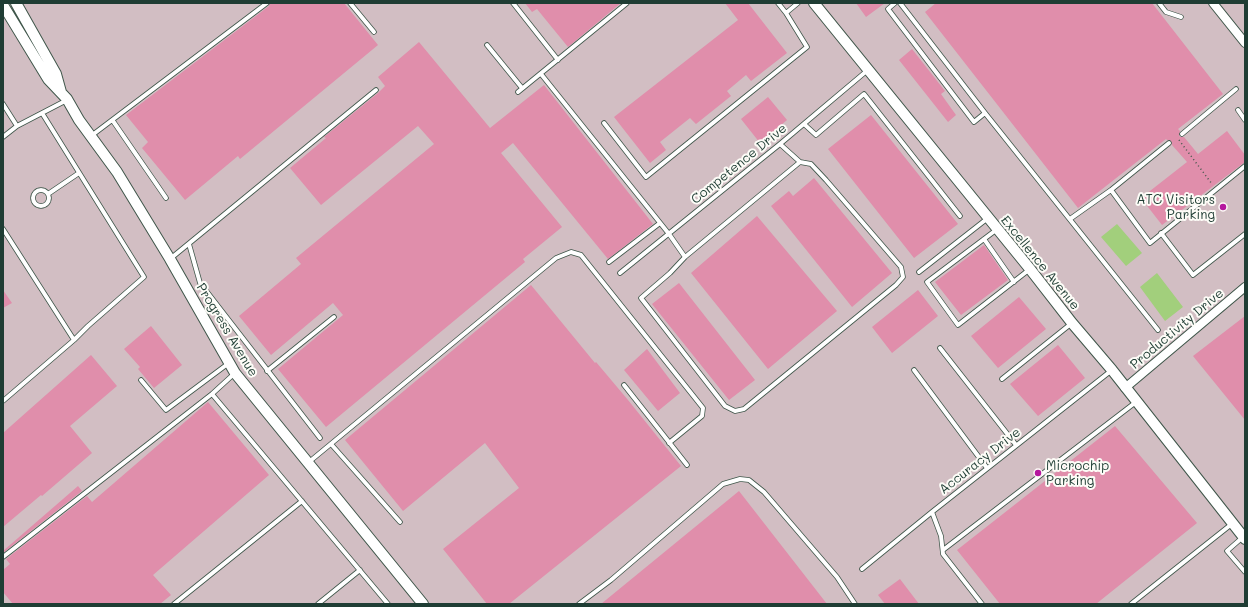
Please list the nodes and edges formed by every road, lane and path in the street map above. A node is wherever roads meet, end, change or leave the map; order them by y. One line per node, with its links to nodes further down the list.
1 (16, 3): 26 (street, Progress Avenue)
2 (267, 3): 32 (lane)
3 (350, 3): 16 (lane)
4 (513, 3): 19 (lane)
5 (627, 3): 19 (lane)
6 (778, 3): 14 (lane)
7 (798, 3): 14 (lane)
8 (814, 3): 20 (street, Excellence Avenue)
9 (895, 3): 30 (lane)
10 (900, 3): 30 (lane)
11 (1159, 3): 15 (lane)
12 (1213, 3): 17 (street)
13 (3, 5): 26 (street, Progress Avenue)
14 (786, 13): 33 (lane)
15 (1181, 17)
16 (374, 32)
17 (1245, 43)
18 (488, 45): 22 (lane)
19 (558, 60): 21 (lane)
20 (869, 69): 34 (lane, Competence Drive); 50 (street, Excellence Avenue)
21 (541, 74): 22 (lane); 52 (lane)
22 (522, 88): 25 (lane)
23 (1236, 89): 36 (lane)
24 (376, 90): 59 (lane)
25 (518, 92)
26 (64, 96): 29 (lane); 37 (street, Progress Avenue)
27 (3, 104): 35 (lane)
28 (1238, 110): 31 (lane)
29 (42, 113): 35 (lane); 44 (lane)
30 (985, 113): 51 (lane)
31 (1245, 120)
32 (113, 121): 37 (lane); 48 (lane)
33 (604, 123)
34 (804, 124): 41 (lane, Competence Drive); 49 (lane)
35 (17, 126): 38 (lane)
36 (1182, 134)
37 (91, 136): 61 (street, Progress Avenue)
38 (3, 137)
39 (1177, 138): 45 (path)
40 (1169, 143): 46 (lane)
41 (780, 144): 42 (lane); 56 (lane, Competence Drive)
42 (800, 162): 60 (lane); 60 (lane)
43 (1245, 166): 45 (lane)
44 (79, 173): 47 (lane); 71 (lane)
45 (1220, 187): 55 (lane)
46 (1111, 190): 51 (lane); 55 (lane)
47 (48, 194): 47 (lane)
48 (166, 198)
49 (960, 216)
50 (988, 218): 54 (street, Excellence Avenue); 64 (lane)
51 (1070, 219): 70 (lane)
52 (660, 223): 56 (lane); 62 (lane)
53 (3, 230): 71 (lane)
54 (997, 230): 58 (lane); 63 (street, Excellence Avenue)
55 (1161, 233): 57 (lane)
56 (669, 234): 60 (lane); 65 (lane, Competence Drive)
57 (1245, 234)
58 (984, 239): 66 (lane); 66 (lane)
59 (188, 244): 61 (lane); 76 (lane)
60 (685, 257)
61 (170, 259): 73 (street, Progress Avenue)
62 (609, 262)
63 (1030, 269): 66 (lane); 69 (street, Excellence Avenue)
64 (919, 272)
65 (620, 273)
66 (1014, 282)
67 (1245, 288): 81 (street, Productivity Drive)
68 (334, 316): 76 (lane)
69 (1072, 324): 75 (street, Excellence Avenue); 78 (lane)
70 (1158, 330)
71 (74, 340): 83 (lane)
72 (940, 348): 88 (lane)
73 (229, 363): 77 (street, Progress Avenue); 79 (lane)
74 (914, 370): 91 (lane)
75 (1112, 370): 81 (street, Excellence Avenue); 88 (lane, Accuracy Drive)
76 (267, 371): 85 (lane)
77 (235, 373): 82 (lane); 89 (street, Progress Avenue)
78 (1002, 379)
79 (141, 380)
80 (624, 385): 86 (lane)
81 (1125, 388): 84 (street, Excellence Avenue)
82 (212, 394): 92 (lane); 98 (lane)
83 (3, 401)
84 (1136, 402): 95 (street, Excellence Avenue); 97 (lane)
85 (320, 438)
86 (669, 443): 87 (lane); 90 (lane)
87 (332, 444): 89 (lane); 94 (lane)
88 (1016, 445): 91 (lane, Accuracy Drive)
89 (308, 463): 105 (street, Progress Avenue)
90 (687, 465)
91 (987, 468): 93 (lane, Accuracy Drive)
92 (302, 501): 100 (lane); 102 (lane)
93 (932, 512): 97 (lane); 99 (lane, Accuracy Drive)
94 (400, 522)
95 (1233, 523): 96 (street, Excellence Avenue); 109 (lane)
96 (1244, 538): 101 (lane)
97 (943, 550): 108 (lane)
98 (3, 557)
99 (862, 569)
100 (360, 570): 103 (lane); 104 (lane)
101 (1245, 572)
102 (174, 604)
103 (318, 604)
104 (388, 604)
105 (422, 604)
106 (579, 604): 107 (lane)
107 (855, 604)
108 (982, 604)
109 (1131, 604)

